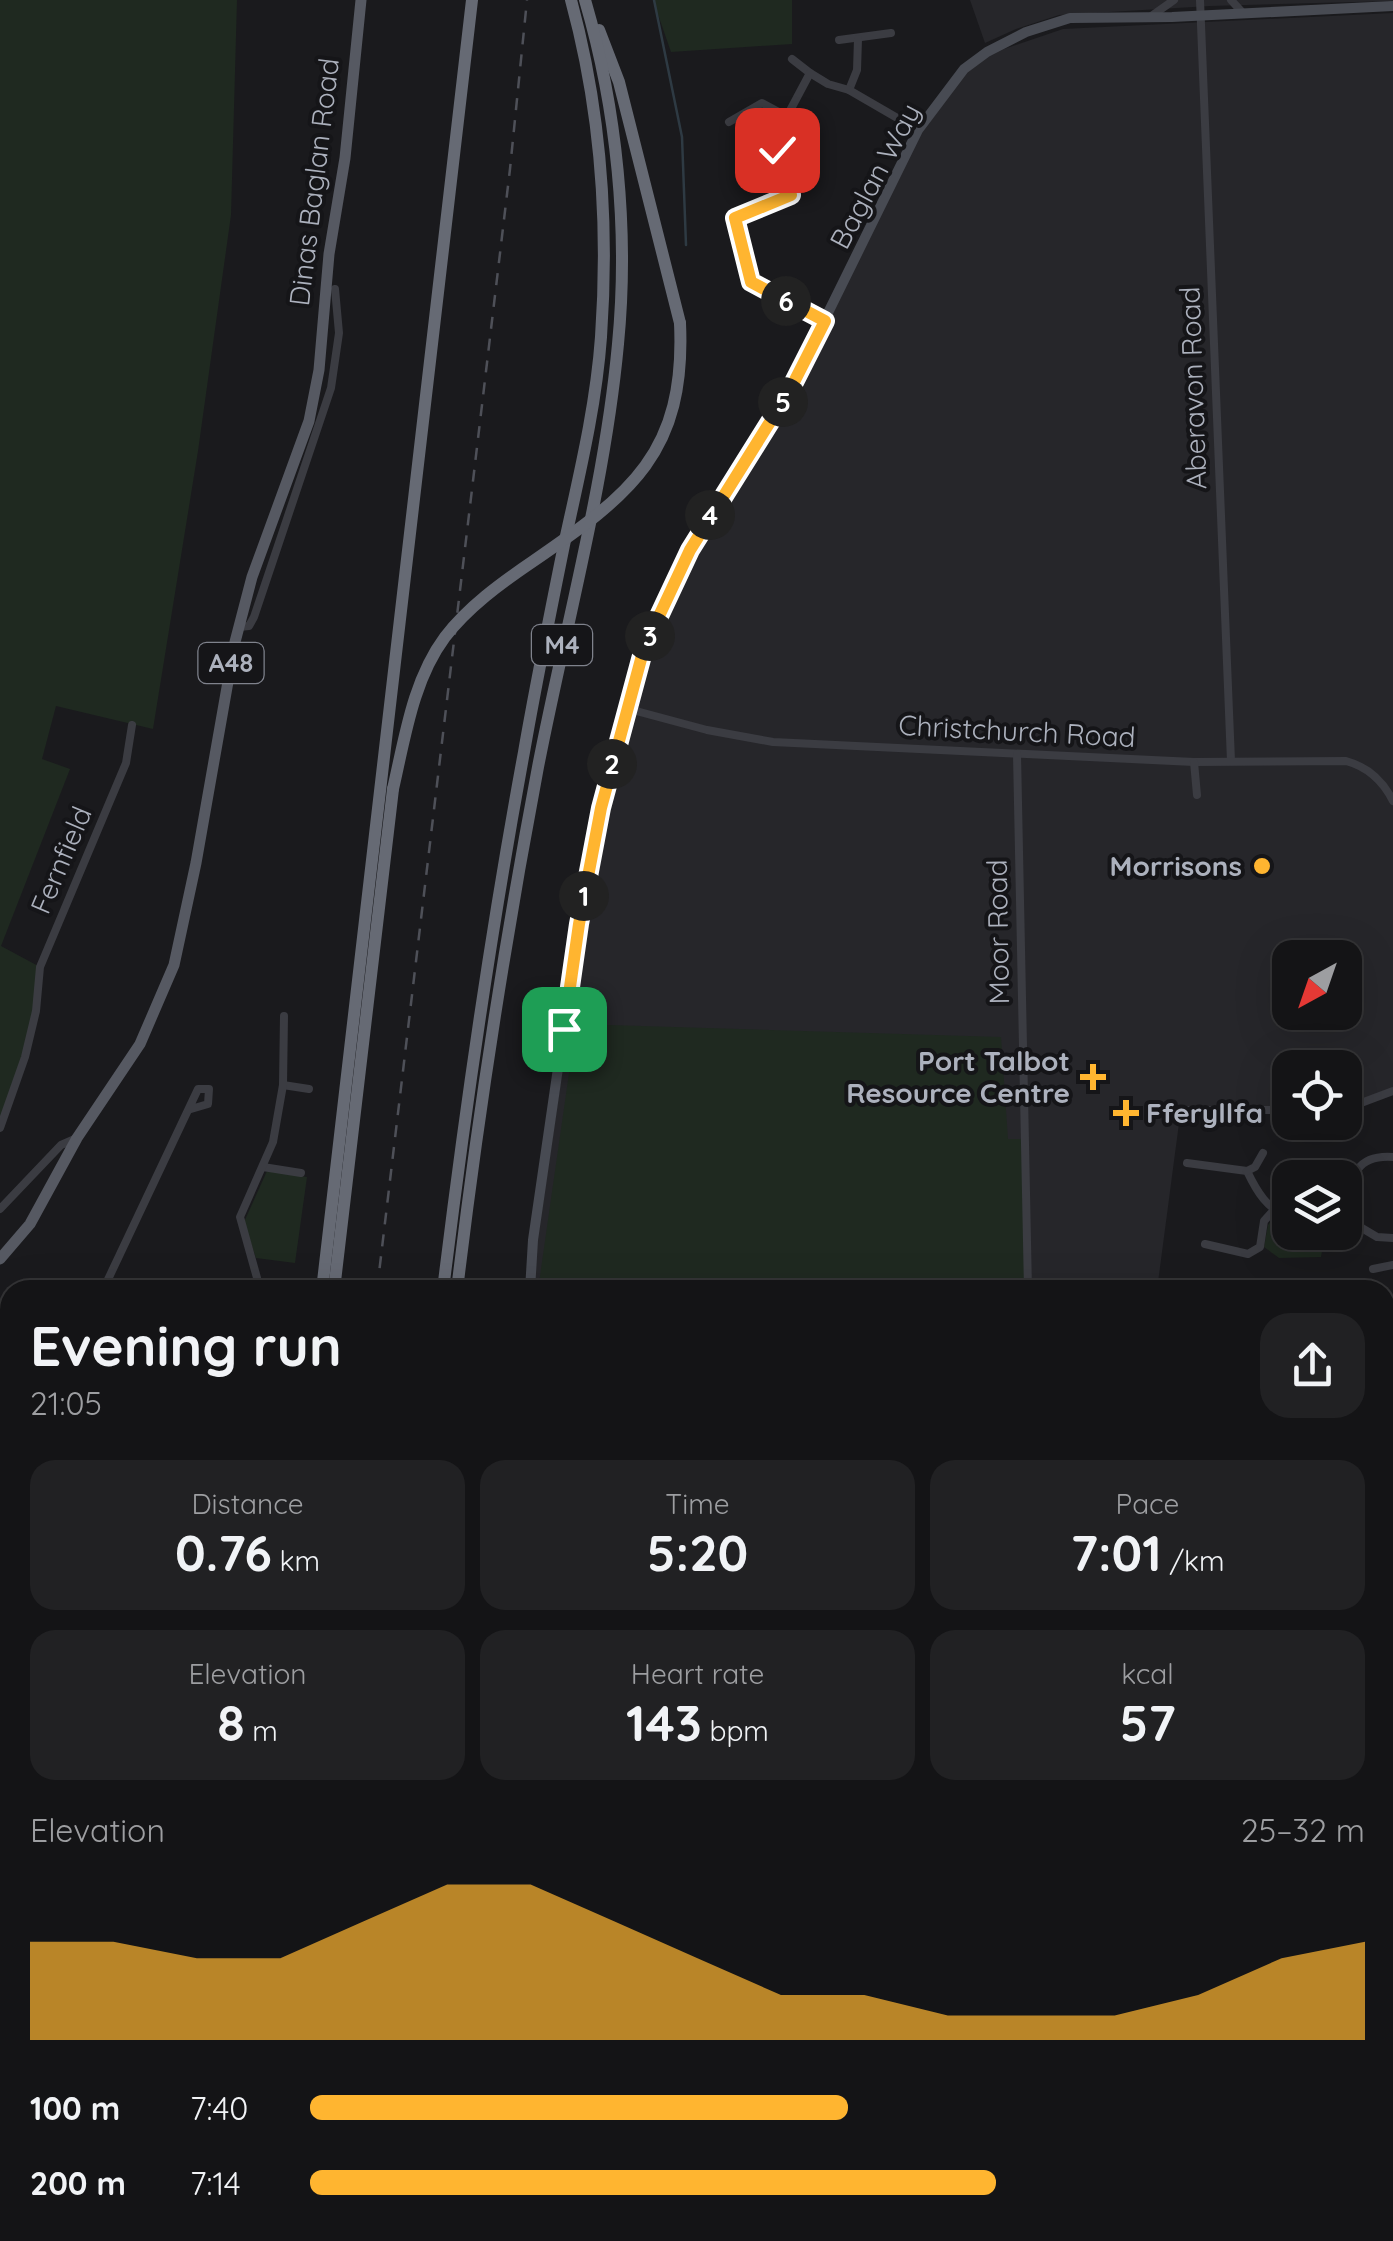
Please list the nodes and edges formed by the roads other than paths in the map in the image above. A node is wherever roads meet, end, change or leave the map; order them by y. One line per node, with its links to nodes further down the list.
1 (361, 0): 23 (main road, Dinas Baglan Road / A48)
2 (472, 0): 59 (highway)
3 (571, 0): 61 (highway, M4)
4 (586, 0): 60 (highway, M4, bridge); 62 (highway, M4)
5 (1174, 0): 11 (street)
6 (1200, 0): 10 (street, Aberavon Road)
7 (1231, 0): 9 (street)
8 (1393, 6): 9 (street, Baglan Way)
9 (1242, 12): 10 (street, Baglan Way)
10 (1200, 14): 11 (street, Baglan Way); 27 (street, Aberavon Road)
11 (1150, 18): 20 (street, Baglan Way)
12 (891, 33): 13 (street)
13 (858, 39): 14 (street); 17 (street)
14 (838, 40)
15 (792, 59): 16 (street)
16 (810, 73): 17 (street); 18 (street)
17 (849, 90): 20 (street)
18 (788, 116): 19 (street); 22 (street)
19 (729, 122)
20 (918, 130): 22 (street, Baglan Way)
21 (335, 289): 23 (street, Dinas Baglan Road)
22 (825, 321): 24 (street, Baglan Way)
23 (238, 627): 40 (main road, A48)
24 (626, 708): 26 (street, Christchurch Road); 63 (street, Baglan Way)
25 (132, 725): 39 (street, Fernfield)
26 (1017, 754): 28 (street, Christchurch Road); 64 (street, Moor Road)
27 (1231, 760): 28 (street, Christchurch Road); 30 (street, Christchurch Road)
28 (1194, 762): 29 (street)
29 (1197, 796)
30 (1393, 801)
31 (284, 1016): 32 (street)
32 (283, 1085): 33 (street); 45 (street)
33 (308, 1089)
34 (1391, 1090): 35 (street)
35 (1362, 1102)
36 (190, 1109): 57 (street)
37 (1155, 1110): 38 (street)
38 (1272, 1110)
39 (0, 1128)
40 (77, 1138): 48 (street); 54 (main road, A48)
41 (1263, 1153): 46 (street)
42 (1393, 1158): 44 (street)
43 (1188, 1163): 46 (street)
44 (1362, 1165)
45 (263, 1167): 47 (street); 58 (street)
46 (1247, 1170): 49 (street)
47 (301, 1173)
48 (0, 1209)
49 (1272, 1210)
50 (1272, 1214): 53 (street)
51 (1362, 1227): 52 (street)
52 (1393, 1238)
53 (1205, 1244)
54 (0, 1259)
55 (1393, 1265): 56 (street)
56 (1373, 1269)
57 (109, 1280)
58 (258, 1280)
59 (323, 1280)
60 (335, 1280)
61 (444, 1280)
62 (458, 1280)
63 (531, 1280)
64 (1028, 1280)

